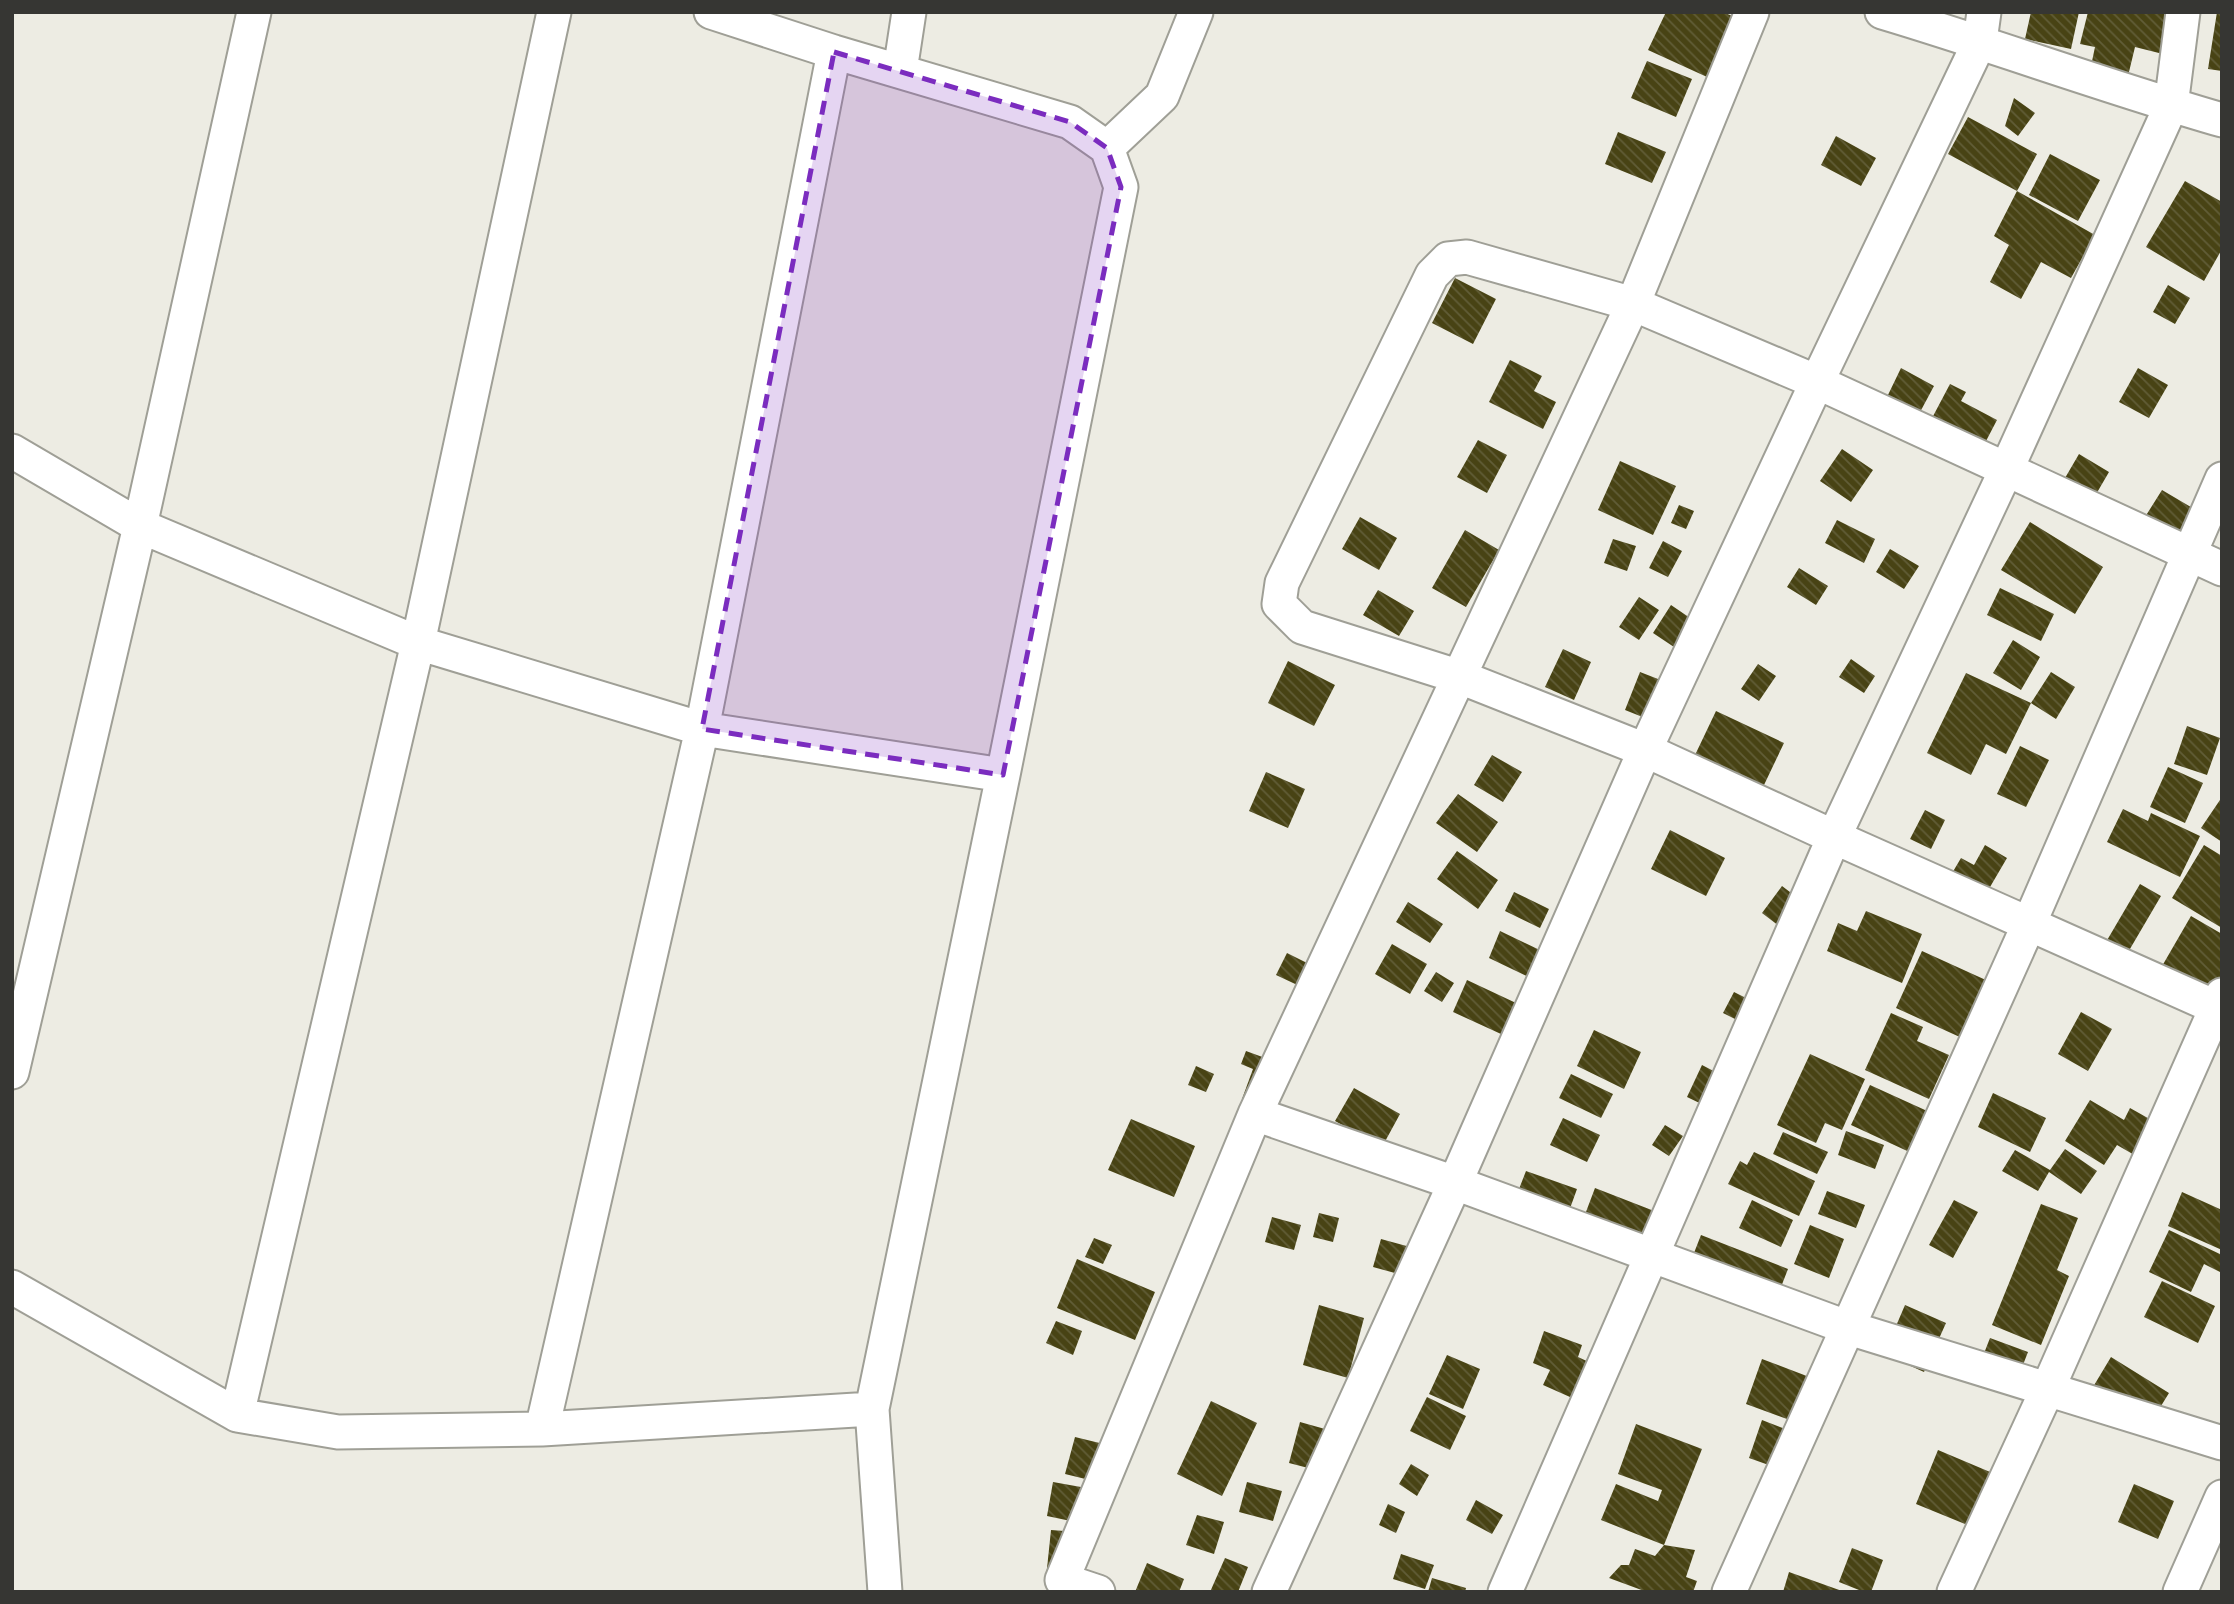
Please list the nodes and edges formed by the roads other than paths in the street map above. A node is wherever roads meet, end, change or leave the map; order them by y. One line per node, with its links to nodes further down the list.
1 (254, 12): 20 (street)
2 (554, 12): 23 (street)
3 (711, 12): 10 (street)
4 (909, 12): 11 (street)
5 (1196, 12): 14 (street)
6 (1752, 12): 15 (street)
7 (1882, 12): 9 (street)
8 (2183, 12): 12 (street)
9 (1982, 27): 12 (street); 16 (street)
10 (834, 52): 11 (street); 25 (street)
11 (900, 71): 14 (street)
12 (2171, 106): 13 (street); 18 (street)
13 (2222, 120)
14 (1107, 148): 27 (street)
15 (1633, 304): 16 (street); 24 (street); 24 (street)
16 (1817, 382): 18 (street); 26 (street)
17 (12, 450): 20 (street)
18 (2007, 468): 21 (street); 28 (street)
19 (2222, 479): 21 (street)
20 (140, 526): 23 (street); 31 (street)
21 (2189, 555): 22 (street); 29 (street)
22 (2222, 569)
23 (418, 643): 25 (street); 39 (street)
24 (1460, 677): 26 (street); 32 (street)
25 (702, 729): 27 (street); 40 (street)
26 (1646, 750): 28 (street); 33 (street)
27 (1003, 775): 38 (street)
28 (1834, 837): 29 (street); 34 (street)
29 (2029, 923): 30 (street); 36 (street)
30 (2220, 1004): 37 (street)
31 (12, 1072)
32 (1255, 1114): 33 (street); 44 (street)
33 (1455, 1183): 34 (street); 45 (street)
34 (1651, 1256): 36 (street); 46 (street)
35 (12, 1287): 39 (street)
36 (1849, 1328): 37 (street); 47 (street)
37 (2048, 1388): 41 (street); 48 (street)
38 (872, 1409): 40 (street); 43 (street)
39 (237, 1415): 40 (street)
40 (542, 1429)
41 (2222, 1443)
42 (2222, 1497): 49 (street)
43 (886, 1592)
44 (1098, 1592)
45 (1269, 1592)
46 (1505, 1592)
47 (1729, 1592)
48 (1954, 1592)
49 (2180, 1592)

